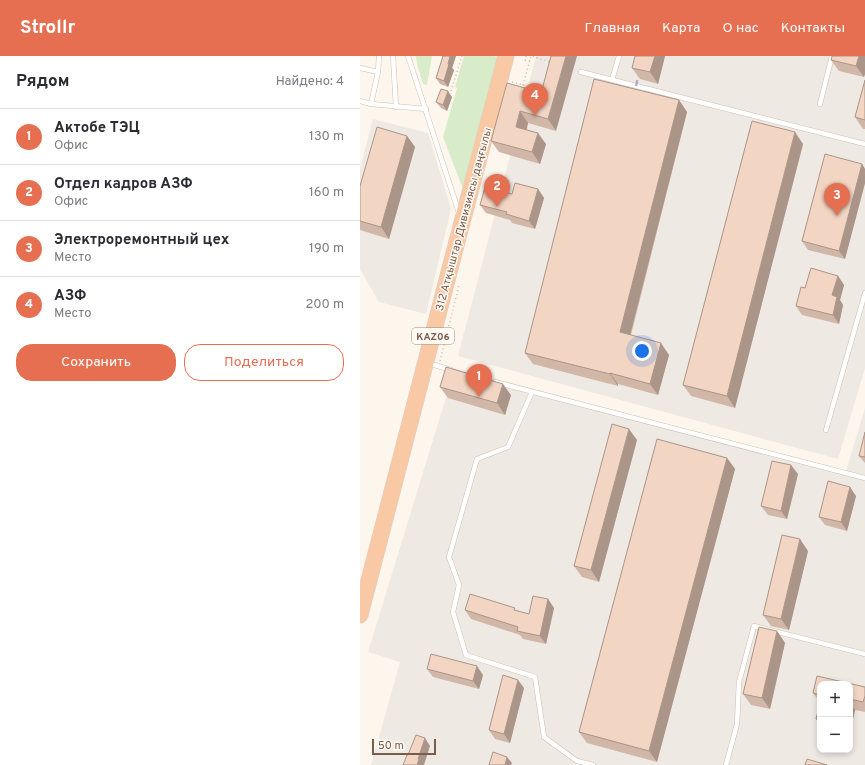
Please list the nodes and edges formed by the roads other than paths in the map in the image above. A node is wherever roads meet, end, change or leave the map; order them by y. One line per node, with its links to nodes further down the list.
1 (379, 56): 8 (lane)
2 (392, 56): 14 (lane)
3 (408, 56): 15 (lane)
4 (506, 56): 17 (highway, 312 Атқыштар Дивизиясы даңғылы / KАZ06)
5 (618, 56): 10 (lane)
6 (832, 56): 13 (lane)
7 (360, 68): 8 (lane)
8 (378, 72): 12 (lane)
9 (581, 72): 10 (lane)
10 (612, 80): 16 (lane)
11 (360, 101): 12 (lane)
12 (371, 104): 14 (lane)
13 (820, 104)
14 (396, 107): 15 (lane)
15 (426, 109): 17 (lane)
16 (865, 144)
17 (462, 220): 19 (highway, 312 Атқыштар Дивизиясы даңғылы / KАZ06)
18 (865, 293): 23 (lane)
19 (432, 365): 20 (lane); 25 (highway, 312 Атқыштар Дивизиясы даңғылы / KАZ06)
20 (453, 370)
21 (489, 380): 22 (lane)
22 (532, 392): 24 (lane); 27 (lane)
23 (826, 430)
24 (865, 478)
25 (360, 615)
26 (865, 654): 28 (lane)
27 (592, 765)
28 (726, 765)

